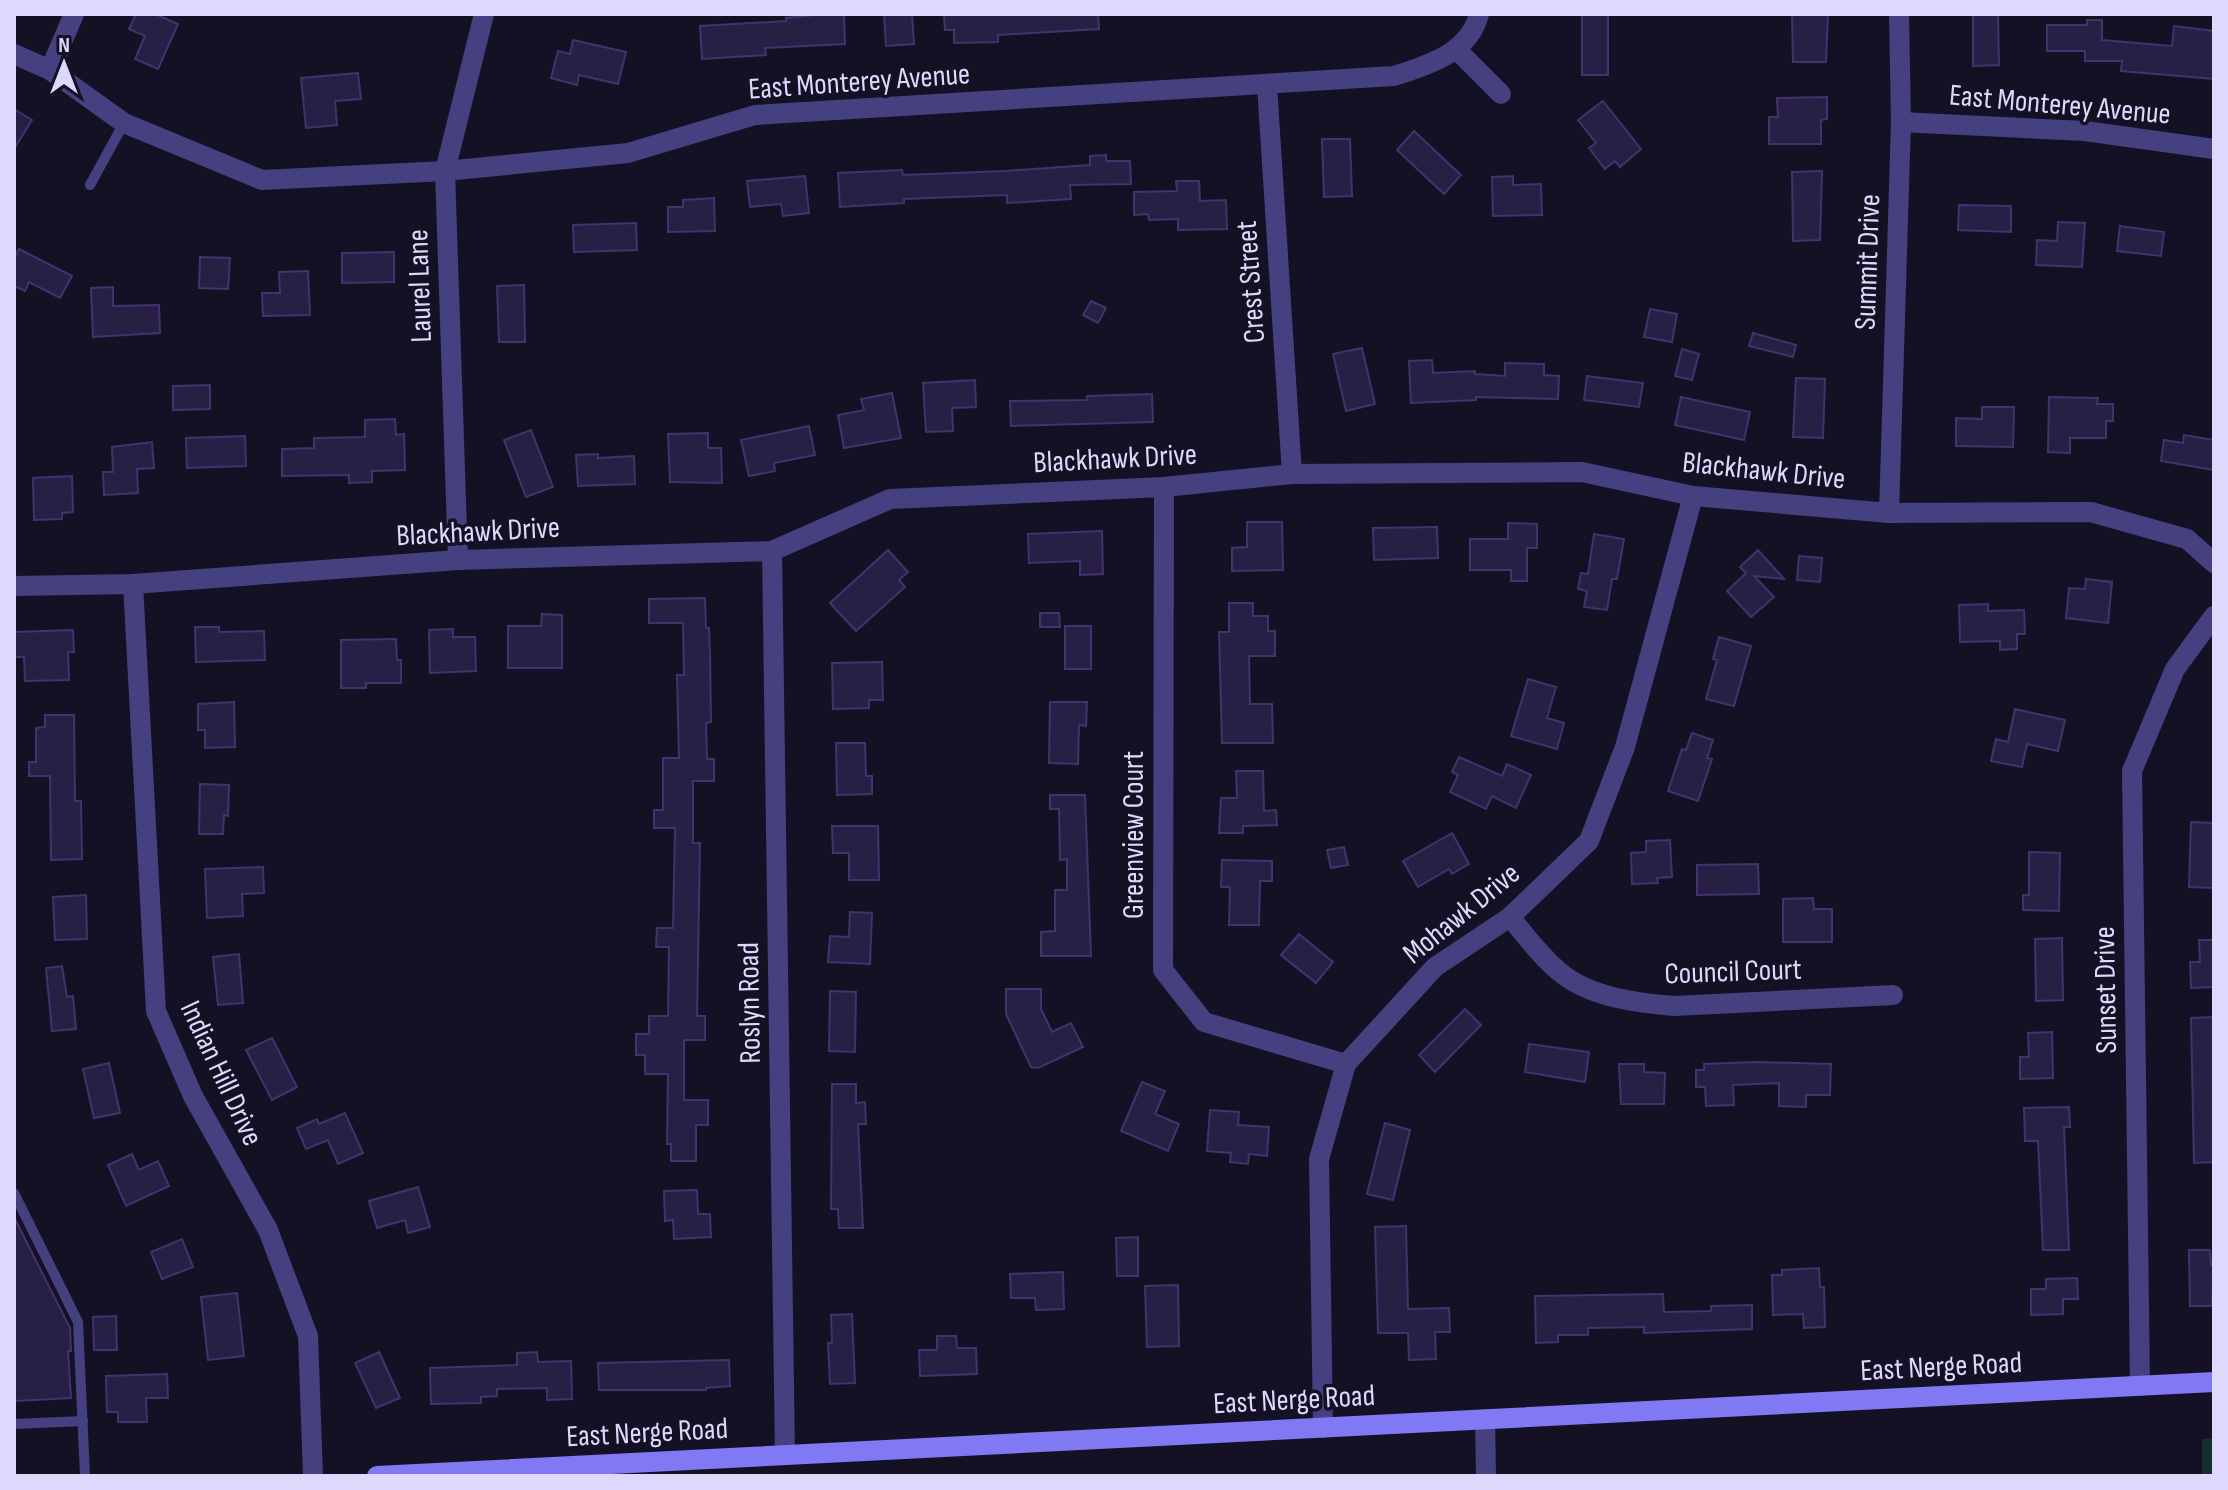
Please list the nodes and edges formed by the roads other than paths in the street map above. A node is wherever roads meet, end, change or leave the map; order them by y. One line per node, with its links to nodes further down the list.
1 (74, 14): 7 (street)
2 (484, 14): 13 (street, Laurel Lane)
3 (1479, 14): 5 (street)
4 (1899, 14): 10 (street, Summit Drive)
5 (1457, 50): 8 (street, East Monterey Avenue); 9 (street)
6 (14, 54): 7 (street, East Monterey Avenue)
7 (50, 70): 11 (street, East Monterey Avenue)
8 (1267, 85): 13 (street, East Monterey Avenue); 15 (street, Crest Street)
9 (1501, 94)
10 (1901, 122): 12 (street, East Monterey Avenue); 18 (street, Summit Drive)
11 (124, 123): 13 (street, East Monterey Avenue); 14 (lane)
12 (2214, 149)
13 (445, 171): 20 (street, Laurel Lane)
14 (90, 185)
15 (1292, 474): 16 (street, Blackhawk Drive); 17 (street, Blackhawk Drive)
16 (1164, 487): 19 (street, Blackhawk Drive); 27 (street, Greenview Court)
17 (1693, 496): 18 (street, Blackhawk Drive); 25 (street, Mohawk Drive)
18 (1889, 513): 21 (street, Blackhawk Drive)
19 (772, 551): 20 (street, Blackhawk Drive); 35 (street, Roslyn Road)
20 (458, 560): 22 (street, Blackhawk Drive)
21 (2214, 563)
22 (133, 584): 23 (street, Blackhawk Drive); 38 (street, Indian Hill Drive)
23 (14, 586)
24 (2214, 616): 30 (street, Sunset Drive)
25 (1510, 917): 26 (street, Council Court); 27 (street, Mohawk Drive)
26 (1893, 995)
27 (1346, 1064): 34 (street, Mohawk Drive)
28 (14, 1193): 32 (lane)
29 (2214, 1382): 30 (main road, East Nerge Road)
30 (2140, 1386): 31 (main road, East Nerge Road)
31 (1485, 1419): 34 (main road, East Nerge Road); 40 (street)
32 (83, 1421): 33 (lane); 37 (lane)
33 (14, 1424)
34 (1323, 1428): 35 (main road, East Nerge Road)
35 (785, 1455): 36 (main road, East Nerge Road)
36 (588, 1471): 39 (main road, East Nerge Road)
37 (85, 1476)
38 (313, 1476)
39 (377, 1476)
40 (1486, 1476)

